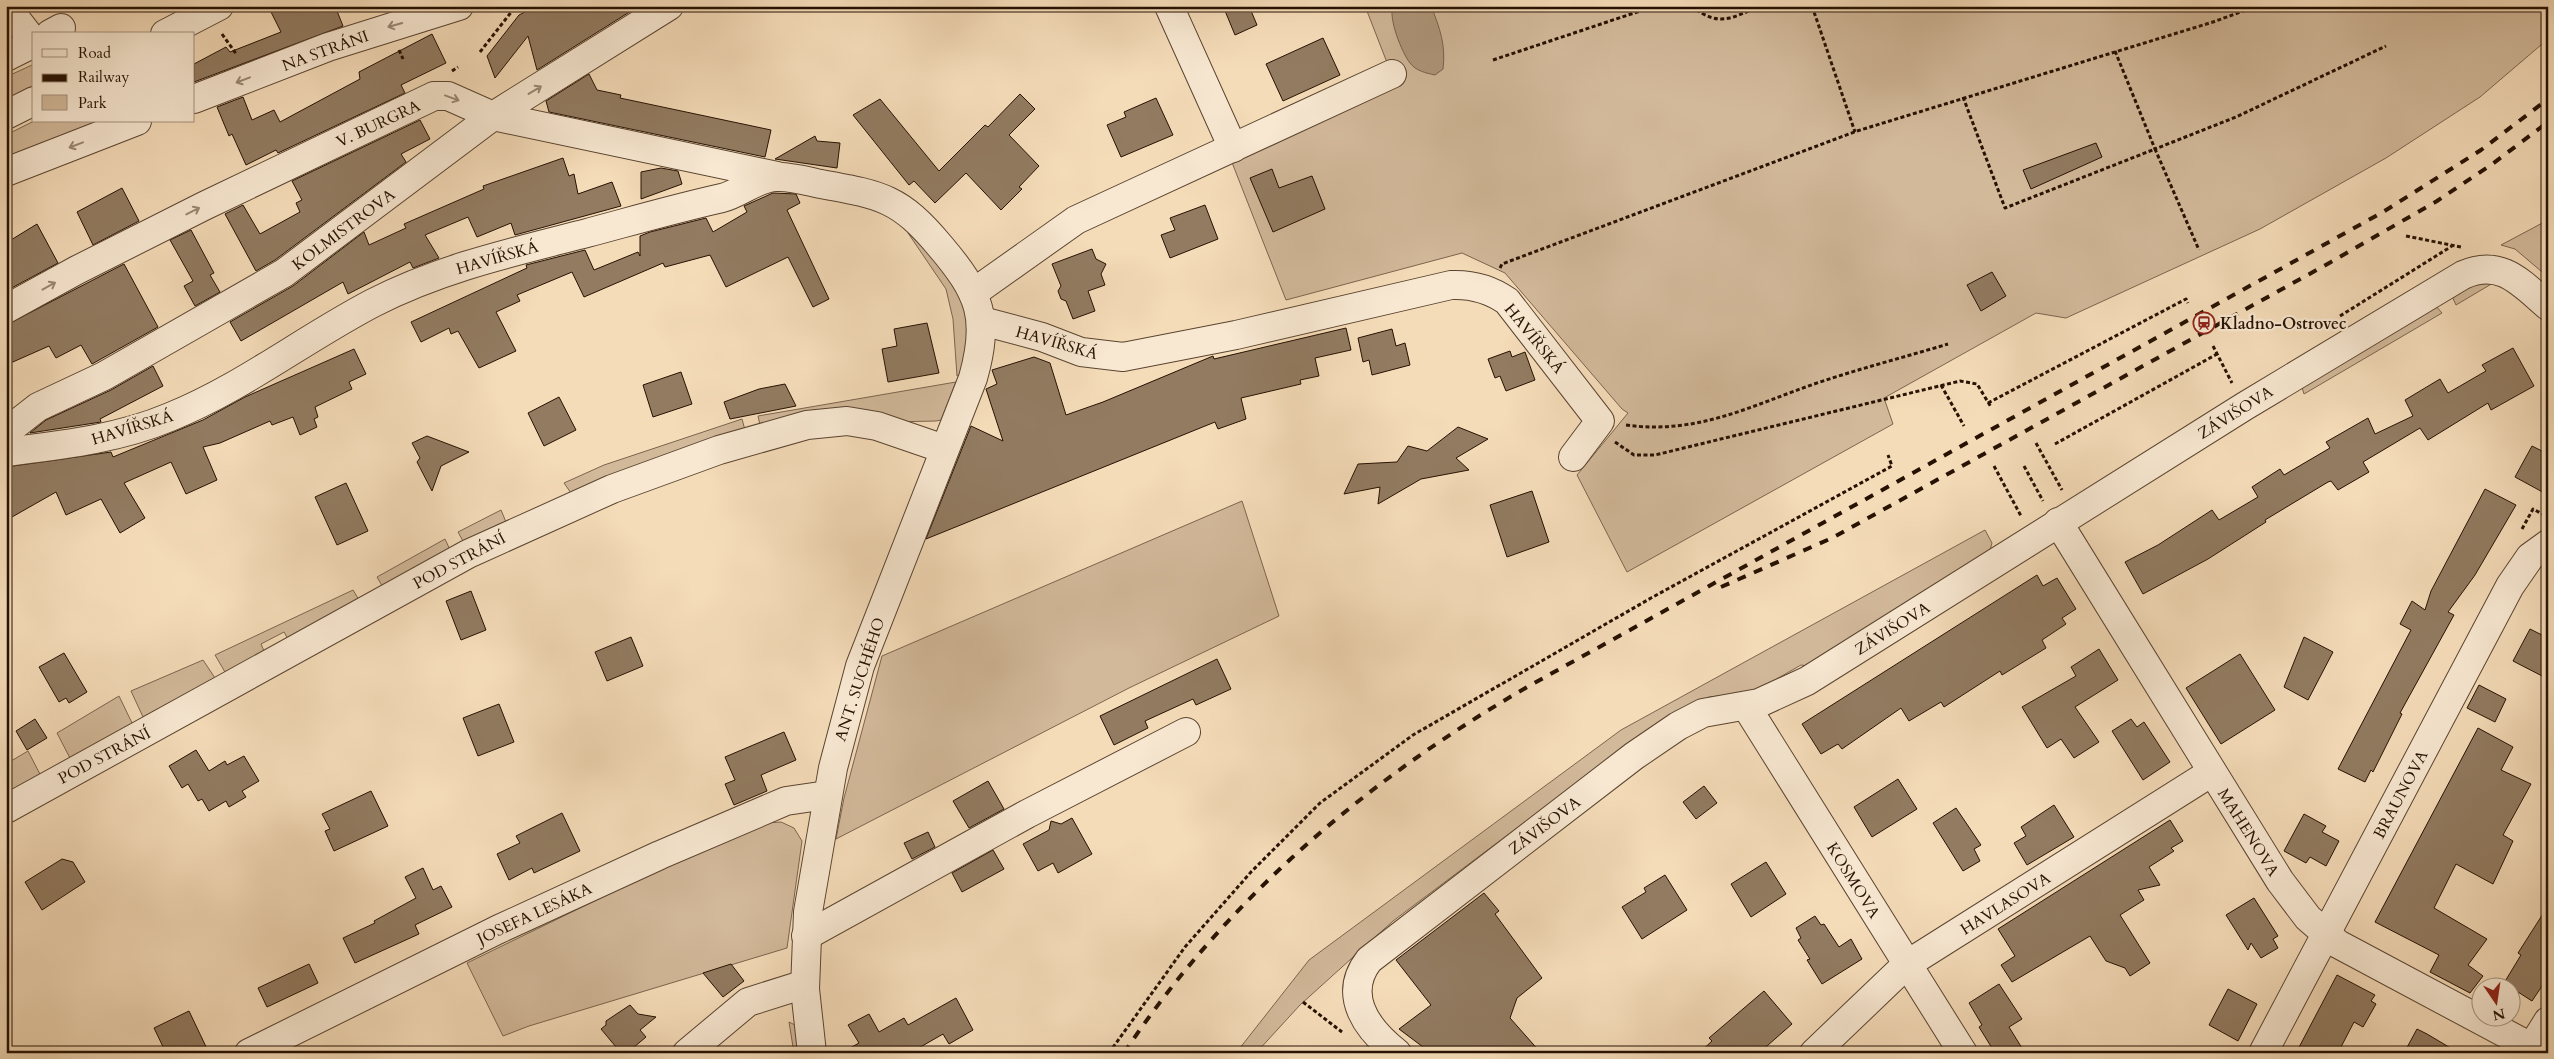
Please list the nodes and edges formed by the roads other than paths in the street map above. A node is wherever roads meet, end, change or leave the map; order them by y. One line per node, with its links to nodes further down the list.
1 (6, 6): 7 (street)
2 (459, 6): 11 (street, NA STRÁNI, one-way to 11)
3 (670, 6): 14 (street, KOLMISTROVA, one-way to 3)
4 (1169, 6): 16 (street)
5 (218, 17): 6 (street)
6 (171, 32)
7 (32, 39)
8 (32, 43): 9 (street)
9 (6, 57)
10 (1392, 74): 16 (street)
11 (195, 99)
12 (32, 102): 13 (street)
13 (6, 115)
14 (494, 116): 18 (street, V. BURGRA); 21 (street, V. BURGRA, one-way to 14); 23 (street, KOLMISTROVA)
15 (134, 122): 17 (street, one-way to 17)
16 (1233, 148): 19 (street)
17 (6, 172)
18 (778, 177): 19 (street, HAVÍŘSKÁ); 25 (street, HAVÍŘSKÁ)
19 (973, 293): 22 (street, HAVÍŘSKÁ)
20 (2548, 306): 27 (street, ZÁVIŠOVA)
21 (6, 309)
22 (982, 321): 24 (street, ANT. SUCHÉHO); 26 (street, HAVÍŘSKÁ)
23 (6, 432)
24 (944, 449): 32 (street, ANT. SUCHÉHO); 33 (street, POD STRÁNÍ)
25 (6, 452)
26 (1573, 457)
27 (2051, 513): 29 (street, ZÁVIŠOVA); 31 (street, MAHENOVA)
28 (2548, 544): 34 (street, BRAUNOVA)
29 (1746, 706): 36 (street, KOSMOVA); 43 (street, ZÁVIŠOVA)
30 (1186, 732): 35 (street)
31 (2212, 772): 34 (street, MAHENOVA); 36 (street, HAVLASOVA)
32 (827, 795): 35 (street, ANT. SUCHÉHO); 40 (street, JOSEFA LESÁKA)
33 (6, 809)
34 (2325, 934): 39 (street, MAHENOVA); 46 (street, BRAUNOVA)
35 (806, 936): 37 (street, ANT. SUCHÉHO)
36 (1906, 965): 44 (street, HAVLASOVA); 45 (street, KOSMOVA)
37 (805, 984): 41 (street); 42 (street, ANT. SUCHÉHO)
38 (2548, 1021): 39 (street)
39 (2530, 1050)
40 (249, 1053)
41 (687, 1053)
42 (812, 1053)
43 (1397, 1053)
44 (1814, 1053)
45 (1963, 1053)
46 (2263, 1053)

